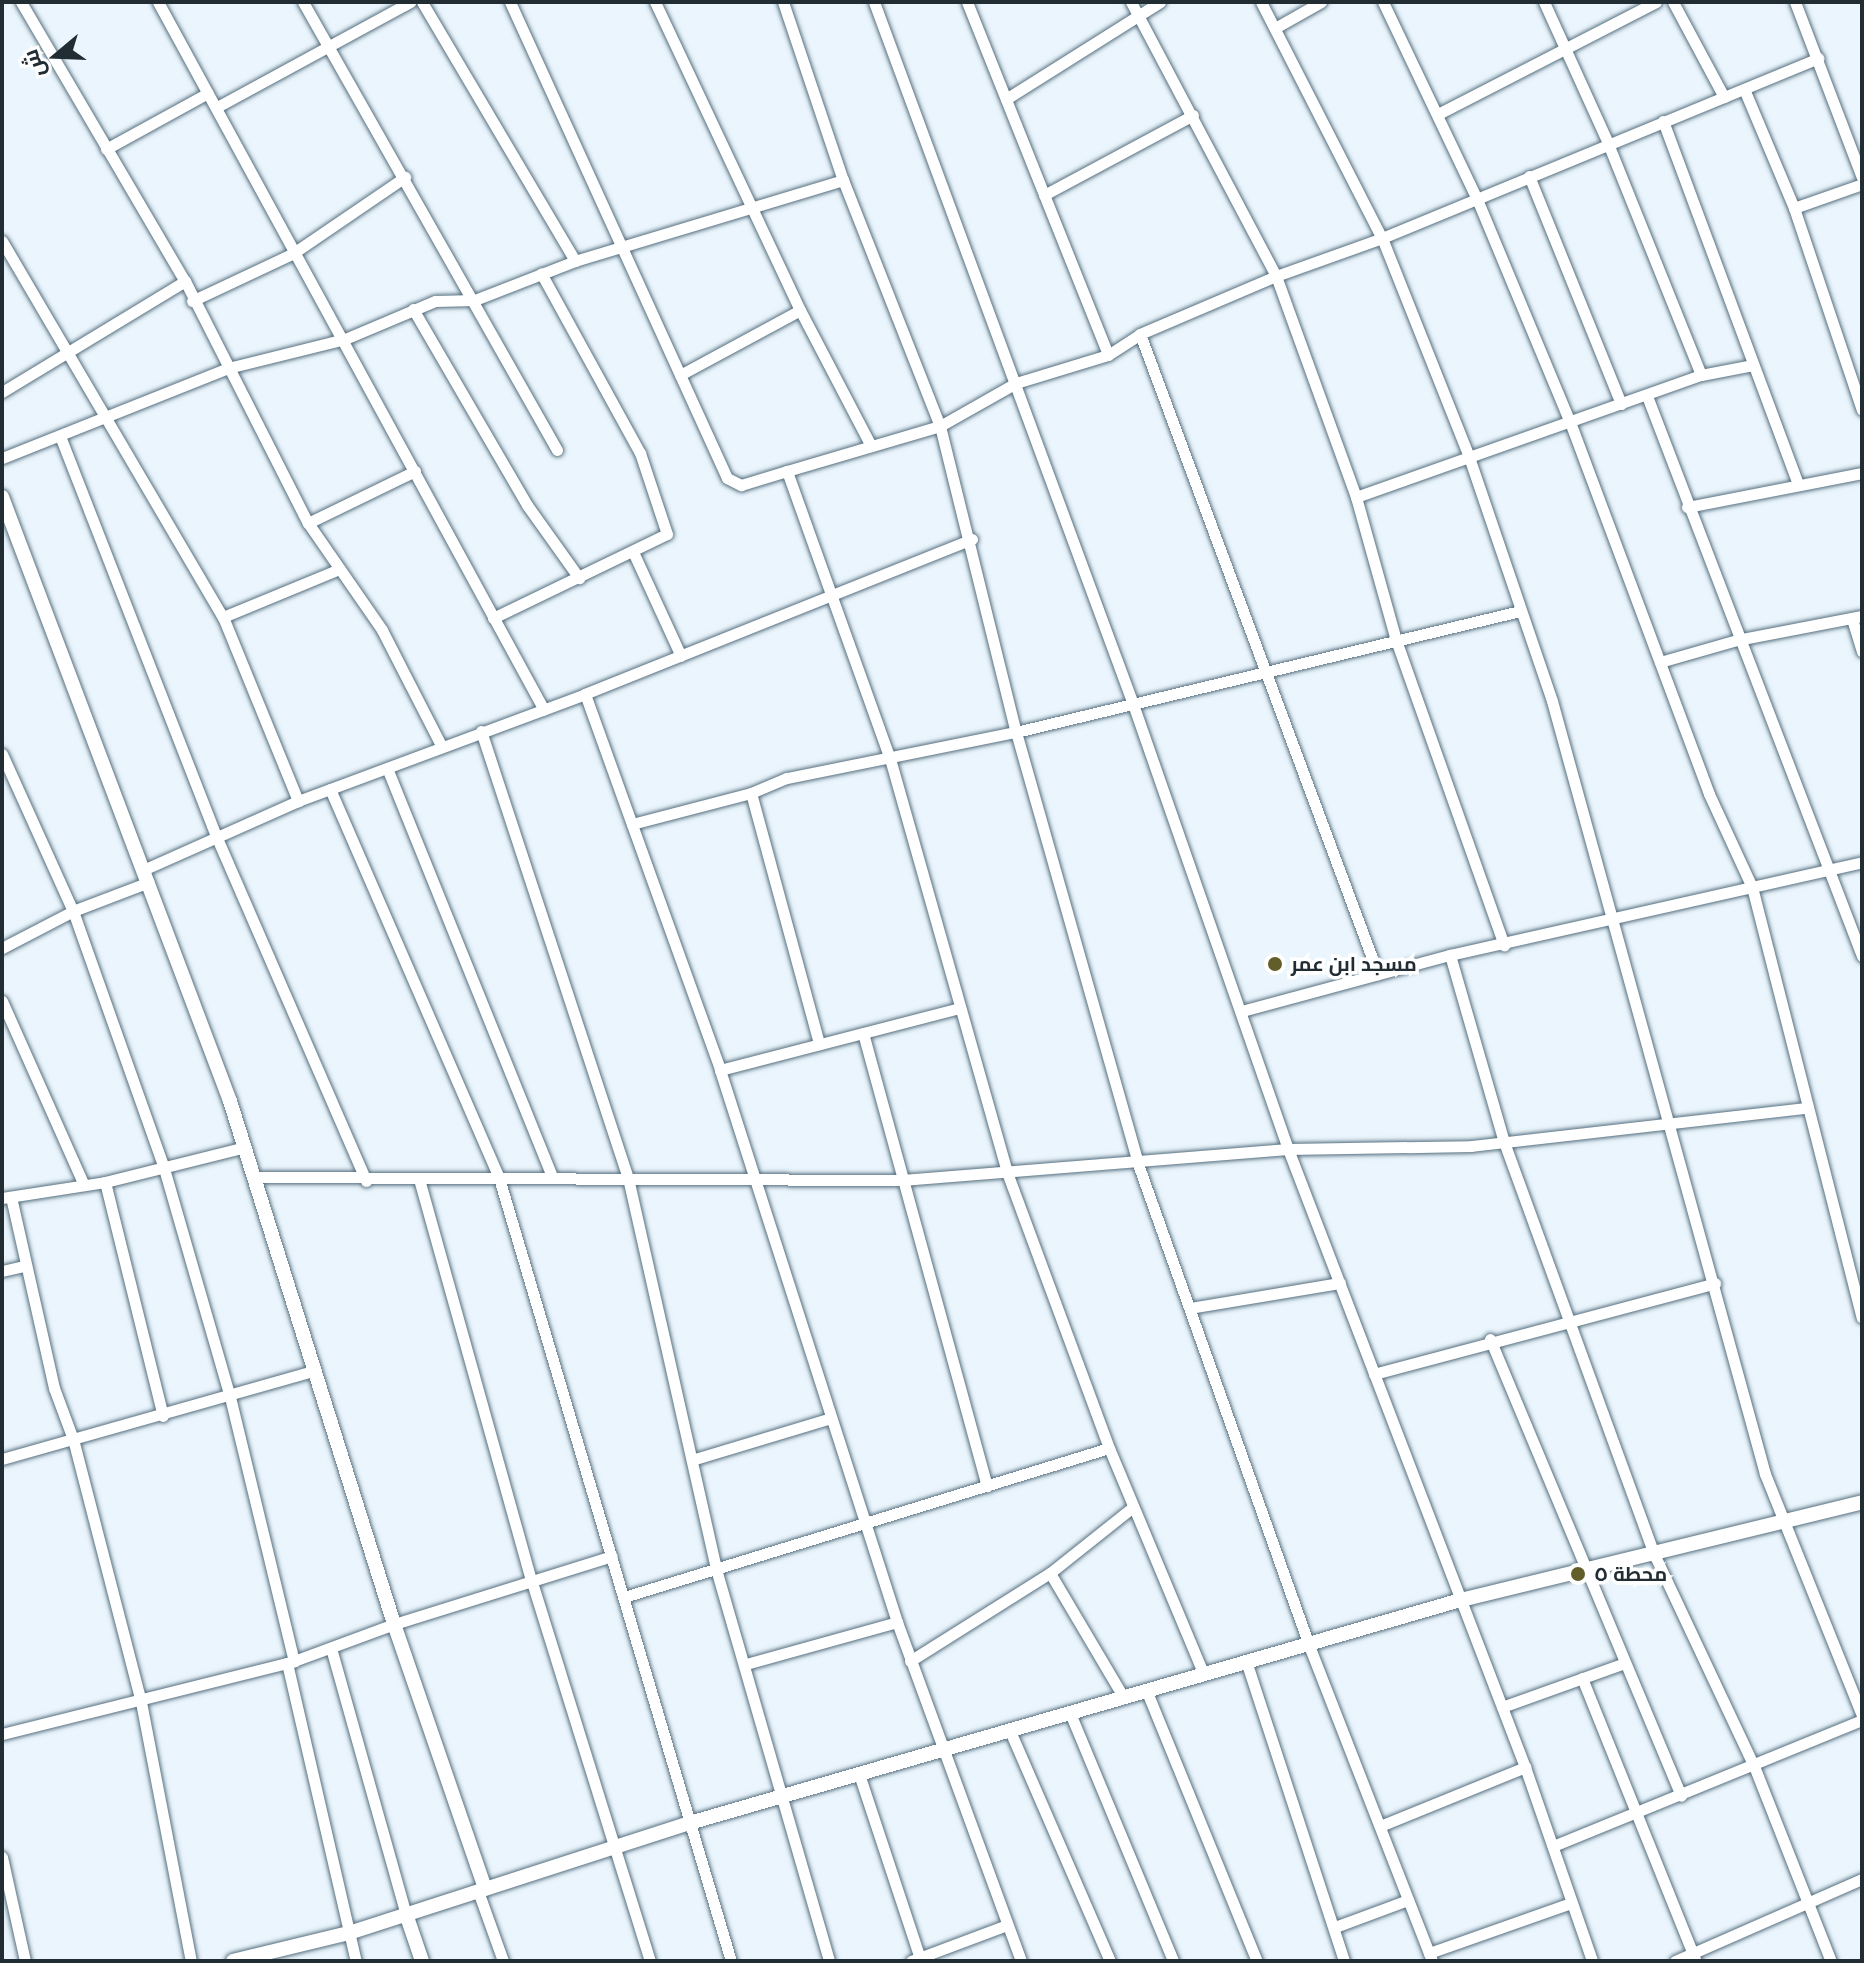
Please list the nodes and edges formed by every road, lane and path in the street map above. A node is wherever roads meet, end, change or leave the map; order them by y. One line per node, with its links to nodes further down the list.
1 (21, 2): 34 (street)
2 (158, 2): 26 (street)
3 (303, 2): 23 (street)
4 (410, 2): 23 (street)
5 (422, 2): 48 (street)
6 (510, 2): 46 (street)
7 (655, 2): 42 (street)
8 (783, 2): 38 (street)
9 (874, 2): 64 (street)
10 (967, 2): 28 (street)
11 (1131, 2): 20 (street)
12 (1160, 2): 20 (street)
13 (1261, 2): 21 (street)
14 (1321, 2): 21 (street)
15 (1383, 2): 30 (street)
16 (1544, 2): 22 (street)
17 (1656, 2): 22 (street)
18 (1673, 2): 27 (street)
19 (1795, 2): 24 (street)
20 (1137, 17): 28 (street); 31 (street)
21 (1275, 28): 44 (street)
22 (1566, 45): 30 (street); 33 (street)
23 (332, 47): 29 (street); 36 (street)
24 (1818, 58): 25 (street); 37 (street)
25 (1744, 89): 27 (street); 43 (street)
26 (208, 93): 29 (street); 34 (street)
27 (1724, 97): 32 (street)
28 (1006, 99): 40 (street)
29 (217, 107): 47 (street)
30 (1438, 114): 41 (street)
31 (1193, 115): 40 (street); 50 (street)
32 (1663, 121): 33 (street); 60 (street)
33 (1607, 141): 35 (street); 63 (street)
34 (106, 149): 51 (street)
35 (1529, 176): 41 (street); 67 (street)
36 (405, 177): 47 (street); 52 (street)
37 (1862, 177)
38 (843, 180): 42 (street); 71 (street)
39 (1862, 184): 43 (street)
40 (1044, 195): 59 (street)
41 (1477, 199): 44 (street); 70 (street)
42 (750, 208): 46 (street); 55 (street)
43 (1794, 208): 68 (street)
44 (1382, 238): 50 (street); 75 (street)
45 (2, 241): 58 (street)
46 (625, 247): 48 (street); 62 (street)
47 (292, 254): 53 (street); 57 (street)
48 (575, 261): 49 (street)
49 (541, 273): 52 (street); 86 (street)
50 (1276, 276): 56 (street); 82 (street)
51 (185, 281): 53 (street); 58 (street)
52 (475, 300): 54 (street); 74 (street)
53 (192, 301): 61 (street)
54 (413, 309): 57 (street); 88 (street)
55 (800, 310): 62 (street); 73 (street)
56 (1140, 334): 59 (street); 99 (street)
57 (345, 339): 61 (street); 77 (street)
58 (67, 350): 65 (street); 69 (street)
59 (1108, 355): 64 (street)
60 (1753, 365): 63 (street); 80 (street)
61 (228, 368): 69 (street); 84 (street)
62 (680, 375): 78 (street)
63 (1701, 375): 66 (street)
64 (1016, 383): 71 (street); 101 (street)
65 (2, 392)
66 (1647, 396): 67 (street); 83 (street)
67 (1621, 404): 70 (street)
68 (1862, 410)
69 (105, 415): 72 (street); 91 (street)
70 (1570, 422): 75 (street); 98 (street)
71 (940, 426): 73 (street); 85 (street)
72 (60, 436): 76 (street); 113 (street)
73 (871, 446): 78 (street)
74 (557, 450)
75 (1469, 457): 82 (street); 90 (street)
76 (2, 458)
77 (415, 471): 84 (street); 92 (street)
78 (787, 471): 89 (street)
79 (1862, 473): 80 (street)
80 (1798, 484): 83 (street)
81 (2, 497): 116 (street)
82 (1356, 497): 94 (street)
83 (1687, 507): 95 (street)
84 (308, 523): 87 (street)
85 (972, 539): 89 (street); 104 (street)
86 (634, 554): 88 (street); 97 (street)
87 (337, 570): 91 (street); 105 (street)
88 (579, 578): 92 (street)
89 (835, 594): 97 (street); 107 (street)
90 (1520, 611): 94 (street); 119 (street)
91 (223, 617): 111 (street)
92 (493, 618): 102 (street)
93 (1857, 618): 95 (street); 96 (street)
94 (1396, 640): 99 (street); 120 (street)
95 (1737, 640): 98 (street); 115 (street)
96 (1862, 652)
97 (681, 656): 100 (street)
98 (1660, 662): 117 (street)
99 (1265, 672): 101 (street); 124 (street)
100 (585, 694): 102 (street); 112 (street)
101 (1133, 704): 104 (street); 127 (street)
102 (544, 710): 103 (street)
103 (481, 731): 105 (street); 142 (street)
104 (1016, 732): 107 (street); 136 (street)
105 (442, 747): 108 (street)
106 (2, 754): 118 (street)
107 (890, 759): 110 (street); 126 (street)
108 (387, 768): 109 (street); 140 (street)
109 (330, 789): 111 (street); 141 (street)
110 (751, 793): 112 (street); 129 (street)
111 (298, 801): 113 (street)
112 (632, 824): 130 (street)
113 (217, 838): 116 (street); 146 (street)
114 (1862, 862): 115 (street)
115 (1830, 870): 117 (street); 123 (street)
116 (146, 876): 118 (street); 134 (street)
117 (1752, 887): 119 (street); 131 (street)
118 (73, 911): 121 (street); 137 (street)
119 (1615, 919): 120 (street); 132 (street)
120 (1504, 945): 122 (street)
121 (2, 948)
122 (1450, 955): 124 (street); 133 (street)
123 (1862, 956)
124 (1378, 974): 127 (street)
125 (2, 1001): 148 (street)
126 (960, 1008): 128 (street); 138 (street)
127 (1242, 1011): 135 (street)
128 (863, 1033): 129 (street); 145 (street)
129 (819, 1044): 130 (street)
130 (720, 1070): 143 (street)
131 (1805, 1108): 132 (street); 155 (street)
132 (1672, 1122): 133 (street); 153 (street)
133 (1504, 1142): 135 (street); 156 (street)
134 (245, 1147): 137 (street); 139 (street)
135 (1288, 1149): 136 (street); 152 (street)
136 (1138, 1164): 138 (street); 154 (street)
137 (163, 1165): 147 (street); 160 (street)
138 (1007, 1172): 145 (street); 164 (street)
139 (256, 1177): 146 (street); 158 (street)
140 (552, 1177): 141 (street); 142 (street)
141 (499, 1178): 144 (street); 172 (street)
142 (628, 1178): 143 (street); 166 (street)
143 (754, 1178): 145 (street); 162 (street)
144 (419, 1179): 146 (street); 177 (street)
145 (902, 1180): 167 (street)
146 (366, 1181)
147 (105, 1182): 148 (street); 161 (street)
148 (84, 1185): 149 (street)
149 (6, 1198): 150 (street)
150 (24, 1266): 151 (street); 163 (street)
151 (2, 1271)
152 (1340, 1283): 154 (street); 159 (street)
153 (1715, 1283): 156 (street); 170 (street)
154 (1190, 1308): 183 (street)
155 (1862, 1317)
156 (1569, 1318): 157 (street); 173 (street)
157 (1490, 1339): 159 (street); 175 (street)
158 (314, 1371): 160 (street); 181 (street)
159 (1374, 1374): 179 (street)
160 (230, 1397): 161 (street); 185 (street)
161 (163, 1416): 163 (street)
162 (831, 1418): 166 (street); 171 (street)
163 (73, 1439): 165 (street); 193 (street)
164 (1109, 1448): 167 (street); 169 (street)
165 (2, 1459)
166 (692, 1460): 174 (street)
167 (987, 1486): 171 (street)
168 (1862, 1502): 170 (street)
169 (1133, 1507): 176 (street); 189 (street)
170 (1782, 1522): 173 (street); 196 (street)
171 (864, 1523): 174 (street); 180 (street)
172 (612, 1556): 177 (street); 178 (street)
173 (1655, 1556): 175 (street); 200 (street)
174 (716, 1569): 178 (street); 186 (street)
175 (1584, 1572): 179 (street); 188 (street)
176 (1050, 1573): 184 (street); 192 (street)
177 (531, 1579): 181 (street); 209 (street)
178 (624, 1597): 206 (street)
179 (1457, 1601): 183 (street); 194 (street)
180 (897, 1622): 184 (street); 186 (street)
181 (394, 1624): 182 (street); 212 (street)
182 (331, 1648): 185 (street); 216 (street)
183 (1310, 1648): 187 (street); 207 (street)
184 (910, 1661): 199 (street)
185 (290, 1662): 193 (street); 219 (street)
186 (746, 1664): 203 (street)
187 (1247, 1664): 189 (street); 218 (street)
188 (1622, 1664): 190 (street); 204 (street)
189 (1204, 1675): 191 (street)
190 (1582, 1678): 194 (street); 205 (street)
191 (1147, 1692): 192 (street); 236 (street)
192 (1124, 1698): 195 (street)
193 (141, 1702): 198 (street); 225 (street)
194 (1502, 1707): 201 (street)
195 (1070, 1713): 197 (street); 235 (street)
196 (1862, 1718): 200 (street)
197 (1010, 1731): 199 (street); 234 (street)
198 (2, 1734)
199 (941, 1750): 202 (street); 217 (street)
200 (1754, 1766): 204 (street); 214 (street)
201 (1525, 1767): 207 (street); 208 (street)
202 (859, 1774): 203 (street); 222 (street)
203 (784, 1795): 206 (street); 232 (street)
204 (1681, 1796): 205 (street)
205 (1636, 1813): 208 (street); 221 (street)
206 (693, 1822): 209 (street); 231 (street)
207 (1380, 1826): 213 (street)
208 (1553, 1846): 215 (street)
209 (610, 1847): 212 (street); 230 (street)
210 (2, 1857): 224 (street)
211 (1862, 1879): 214 (street)
212 (482, 1890): 216 (street); 229 (street)
213 (1408, 1900): 218 (street); 220 (street)
214 (1810, 1902): 221 (street); 239 (street)
215 (1571, 1903): 220 (street); 237 (street)
216 (406, 1914): 219 (street); 228 (street)
217 (1007, 1925): 222 (street); 233 (street)
218 (1335, 1927): 223 (street)
219 (349, 1933): 226 (street); 227 (street)
220 (1431, 1957)
221 (1694, 1957): 238 (street)
222 (917, 1960)
223 (1341, 1960)
224 (25, 1961)
225 (191, 1961)
226 (233, 1961)
227 (356, 1961)
228 (422, 1961)
229 (503, 1961)
230 (650, 1961)
231 (731, 1961)
232 (829, 1961)
233 (1021, 1961)
234 (1110, 1961)
235 (1173, 1961)
236 (1257, 1961)
237 (1592, 1961)
238 (1675, 1961)
239 (1831, 1961)

